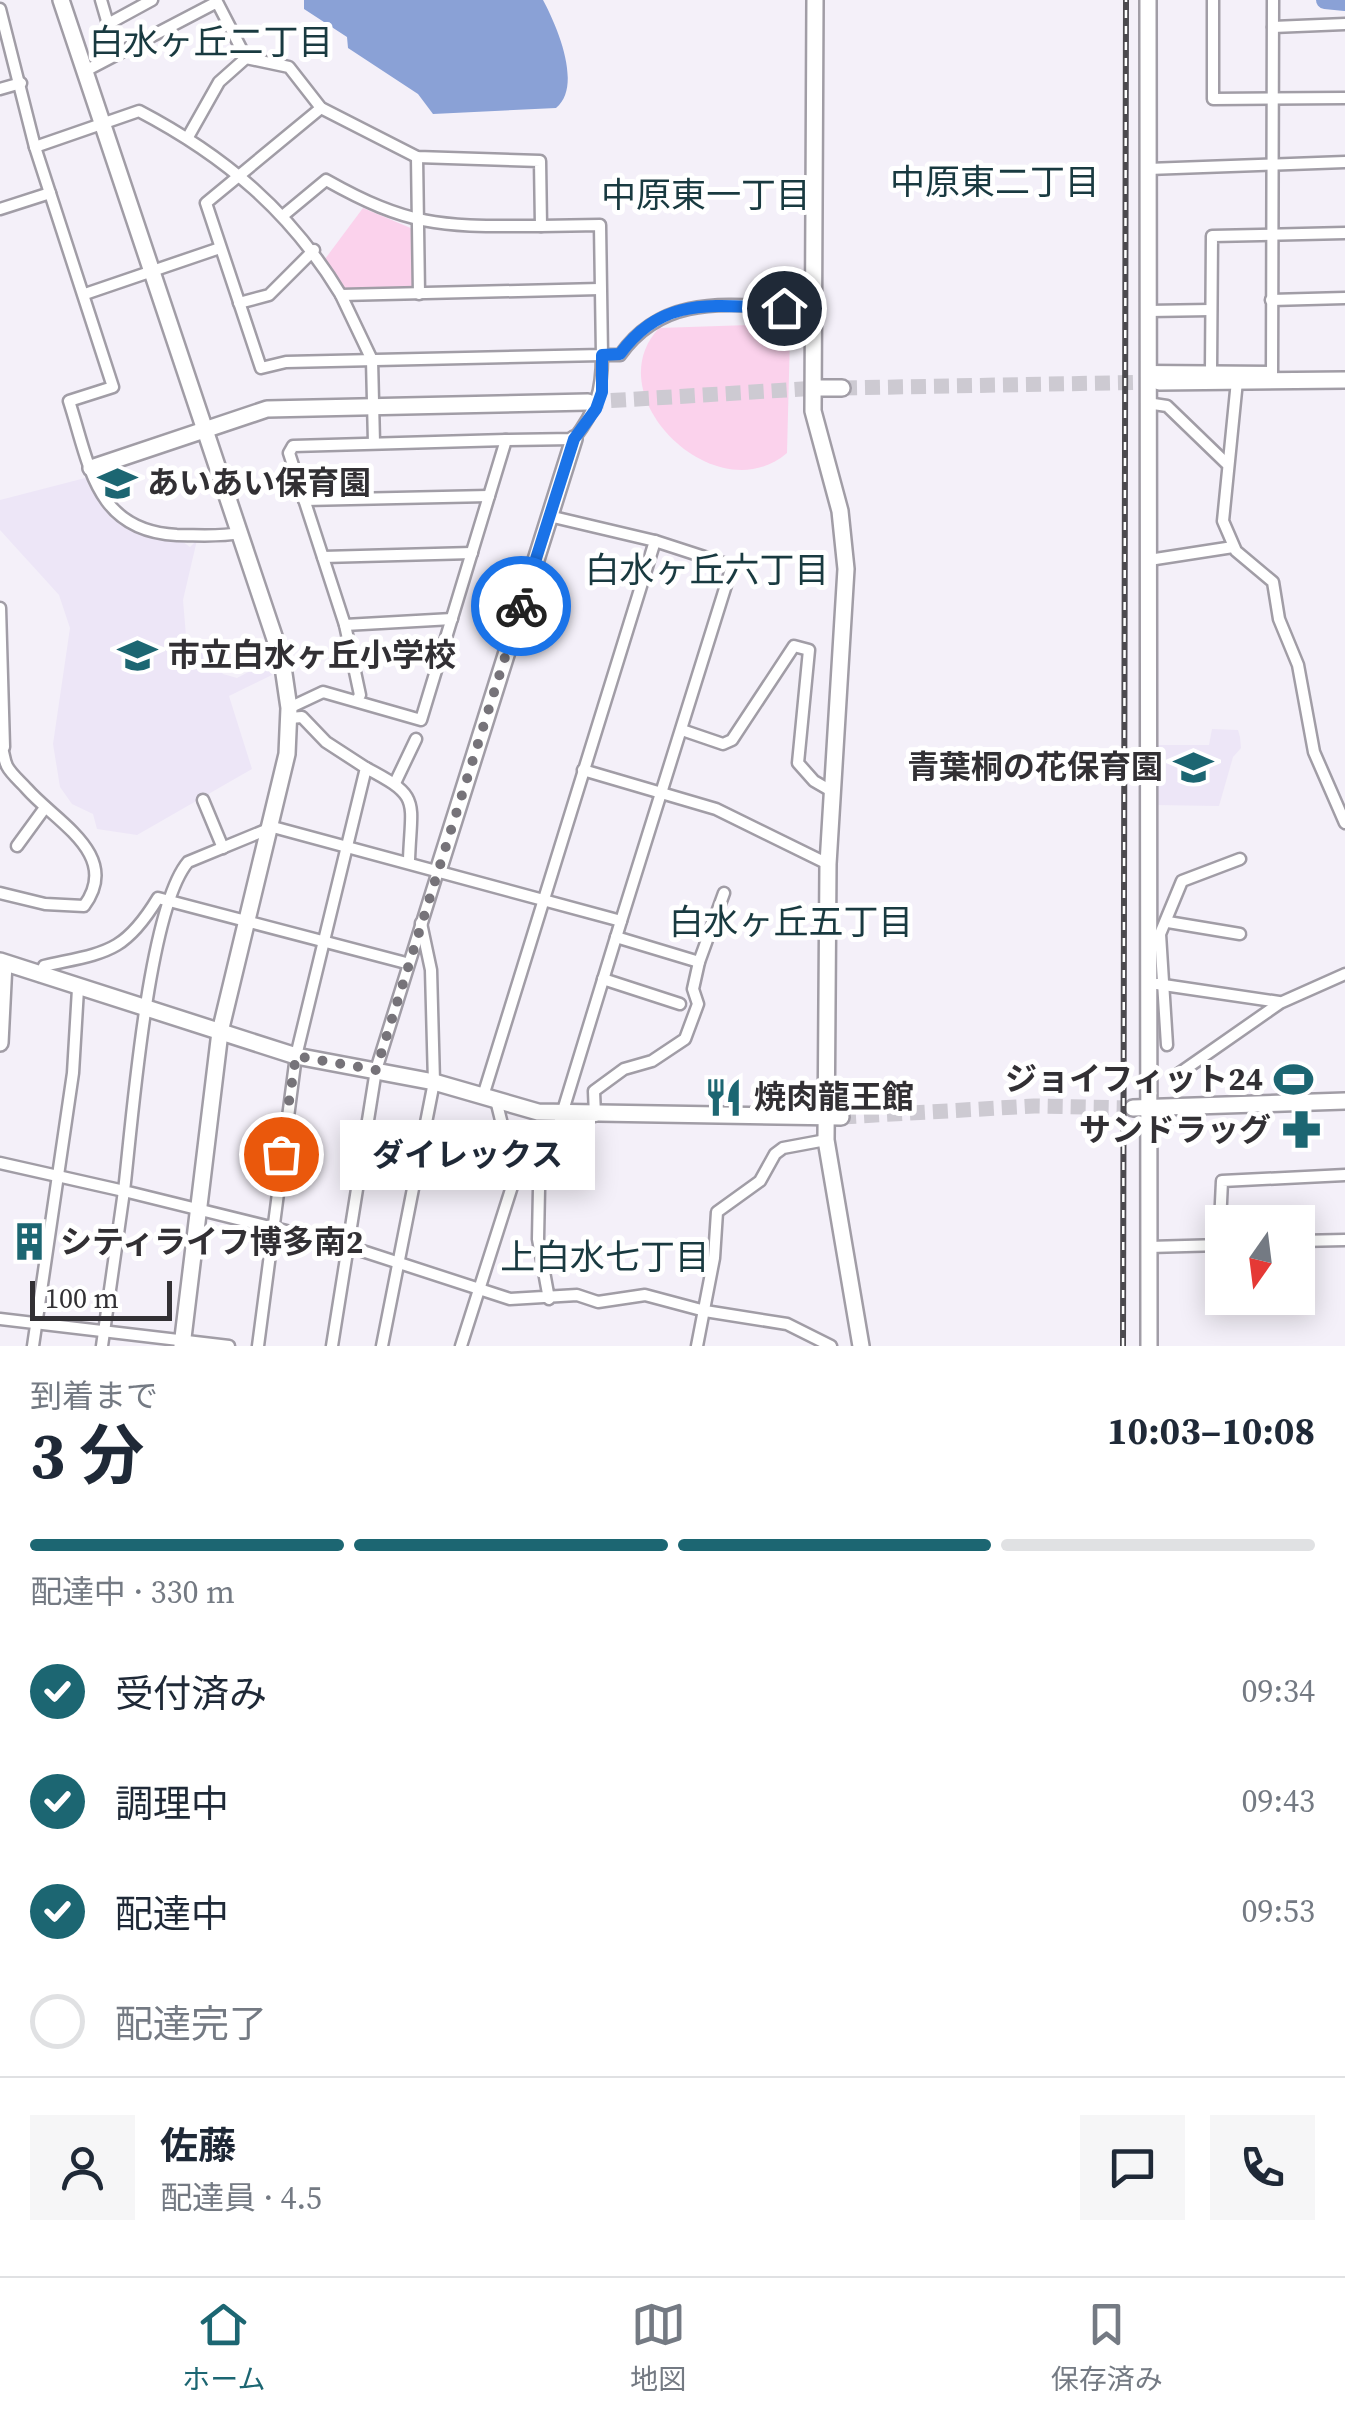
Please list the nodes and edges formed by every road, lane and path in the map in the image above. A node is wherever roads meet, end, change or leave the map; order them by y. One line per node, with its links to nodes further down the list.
1 (61, 0): 12 (street)
2 (101, 0): 3 (street)
3 (152, 0)
4 (815, 0): 43 (street)
5 (1148, 0): 24 (street)
6 (1213, 0): 16 (street)
7 (1273, 0): 10 (street)
8 (0, 9): 13 (street)
9 (1345, 24): 10 (street)
10 (1272, 26): 16 (street)
11 (246, 58): 12 (street); 17 (street); 19 (street)
12 (86, 70): 18 (street)
13 (21, 83): 14 (street); 20 (street)
14 (0, 89)
15 (1345, 98): 16 (street)
16 (1272, 99): 23 (street)
17 (321, 108): 21 (street); 25 (street)
18 (104, 126): 19 (street); 20 (street); 35 (street)
19 (188, 136): 25 (street)
20 (35, 147): 26 (street)
21 (417, 157): 29 (street); 30 (street)
22 (1345, 162): 23 (street)
23 (1272, 164): 24 (street); 32 (street)
24 (1148, 169): 45 (street)
25 (241, 175): 28 (street); 33 (street)
26 (50, 193): 27 (street); 37 (street)
27 (0, 209)
28 (285, 214): 29 (street); 34 (street)
29 (417, 222): 30 (street); 38 (street)
30 (541, 226): 36 (street)
31 (1345, 233): 32 (street)
32 (1271, 234): 41 (street); 44 (street)
33 (220, 248): 35 (street); 42 (street)
34 (314, 250): 39 (street); 42 (street)
35 (152, 271): 37 (street); 58 (street)
36 (600, 289): 38 (street); 46 (street)
37 (85, 294): 63 (street)
38 (419, 294): 39 (street)
39 (342, 295): 47 (street)
40 (1345, 298): 41 (street)
41 (1271, 300): 50 (street)
42 (239, 303): 47 (street)
43 (816, 308): 46 (street); 85 (street)
44 (1211, 310): 45 (street); 48 (street)
45 (1148, 311): 49 (street)
46 (602, 355): 47 (street); 59 (street)
47 (372, 360): 57 (street)
48 (1210, 372): 49 (street); 50 (street)
49 (1153, 376): 52 (street); 56 (street)
50 (1272, 377): 51 (street); 52 (street)
51 (1345, 380)
52 (1236, 381): 62 (street)
53 (818, 388): 54 (street)
54 (842, 388)
55 (588, 402): 57 (street)
56 (1147, 403): 62 (street); 72 (street)
57 (374, 404): 58 (street); 61 (street)
58 (204, 428): 63 (street); 67 (street)
59 (574, 439): 60 (street); 66 (street)
60 (506, 440): 61 (street); 64 (street)
61 (374, 444): 65 (street)
62 (1226, 463): 69 (street)
63 (91, 468): 67 (street)
64 (489, 496): 65 (street); 70 (street)
65 (304, 500): 71 (street)
66 (549, 516): 68 (street); 96 (street)
67 (240, 532): 77 (street)
68 (655, 541): 78 (street); 82 (street)
69 (1233, 548): 72 (street); 88 (street)
70 (472, 554): 71 (street); 74 (street)
71 (323, 557): 75 (street)
72 (1148, 560): 114 (street)
73 (0, 608): 80 (street)
74 (452, 620): 75 (street); 76 (street)
75 (345, 624): 76 (street)
76 (357, 700): 77 (street)
77 (290, 713): 81 (street); 89 (street)
78 (682, 730): 84 (street); 85 (street)
79 (416, 739): 83 (street)
80 (2, 746): 87 (street)
81 (366, 768): 83 (street); 90 (street)
82 (582, 770): 84 (street); 99 (street)
83 (395, 783): 94 (street)
84 (662, 790): 95 (street); 102 (street)
85 (833, 792): 95 (street)
86 (202, 800): 92 (street)
87 (44, 809): 91 (street); 98 (street)
88 (1345, 823)
89 (273, 827): 90 (street); 92 (street); 103 (street)
90 (346, 844): 94 (street); 107 (street)
91 (17, 846)
92 (223, 848): 100 (street)
93 (1240, 859): 104 (street)
94 (409, 860): 96 (street)
95 (828, 864): 131 (street)
96 (438, 868): 99 (street); 101 (street)
97 (724, 892): 109 (street)
98 (0, 893)
99 (542, 898): 102 (street); 126 (street)
100 (170, 900): 103 (street); 112 (street); 118 (street)
101 (420, 920): 110 (street); 125 (street)
102 (621, 921): 106 (street)
103 (248, 922): 107 (street); 119 (street)
104 (1168, 922): 105 (street); 114 (street)
105 (1240, 934)
106 (616, 938): 109 (street); 113 (street)
107 (322, 940): 110 (street); 122 (street)
108 (2, 962): 112 (street); 120 (street)
109 (699, 962): 130 (street)
110 (406, 963): 123 (street)
111 (1345, 974): 116 (street)
112 (40, 976): 115 (street)
113 (603, 979): 117 (street); 129 (street)
114 (1154, 984): 116 (street); 121 (street); 128 (street)
115 (78, 989): 118 (street); 135 (street)
116 (1280, 1002): 124 (street)
117 (680, 1004)
118 (145, 1011): 119 (street); 136 (street)
119 (220, 1032): 122 (street); 138 (street)
120 (0, 1043)
121 (1167, 1045)
122 (296, 1056): 123 (street); 139 (street)
123 (376, 1070): 125 (street); 143 (street)
124 (1174, 1078)
125 (434, 1082): 126 (street); 145 (street)
126 (489, 1098): 129 (street); 146 (street)
127 (1345, 1101): 128 (street)
128 (1140, 1107): 144 (street)
129 (563, 1114): 130 (street); 147 (street)
130 (595, 1116): 131 (street)
131 (833, 1117): 132 (street)
132 (826, 1140): 148 (street); 162 (street)
133 (0, 1162): 135 (street)
134 (1345, 1175): 137 (street)
135 (56, 1176): 136 (street); 150 (street)
136 (124, 1191): 138 (street); 151 (street)
137 (1222, 1205)
138 (199, 1209): 139 (street); 152 (street)
139 (273, 1227): 143 (street); 156 (street)
140 (1345, 1240): 141 (street)
141 (1315, 1241)
142 (1205, 1245): 144 (street)
143 (347, 1246): 145 (street); 157 (street)
144 (1150, 1247): 163 (street)
145 (398, 1260): 146 (street); 158 (street)
146 (478, 1290): 147 (street); 159 (street)
147 (549, 1299): 148 (street)
148 (706, 1312): 160 (street); 161 (street)
149 (0, 1319): 150 (street)
150 (36, 1323): 151 (street); 153 (street)
151 (105, 1330): 152 (street); 154 (street)
152 (182, 1343): 155 (street)
153 (33, 1346)
154 (102, 1346)
155 (229, 1346)
156 (258, 1346)
157 (332, 1346)
158 (382, 1346)
159 (461, 1346)
160 (697, 1346)
161 (830, 1346)
162 (861, 1346)
163 (1149, 1346)

